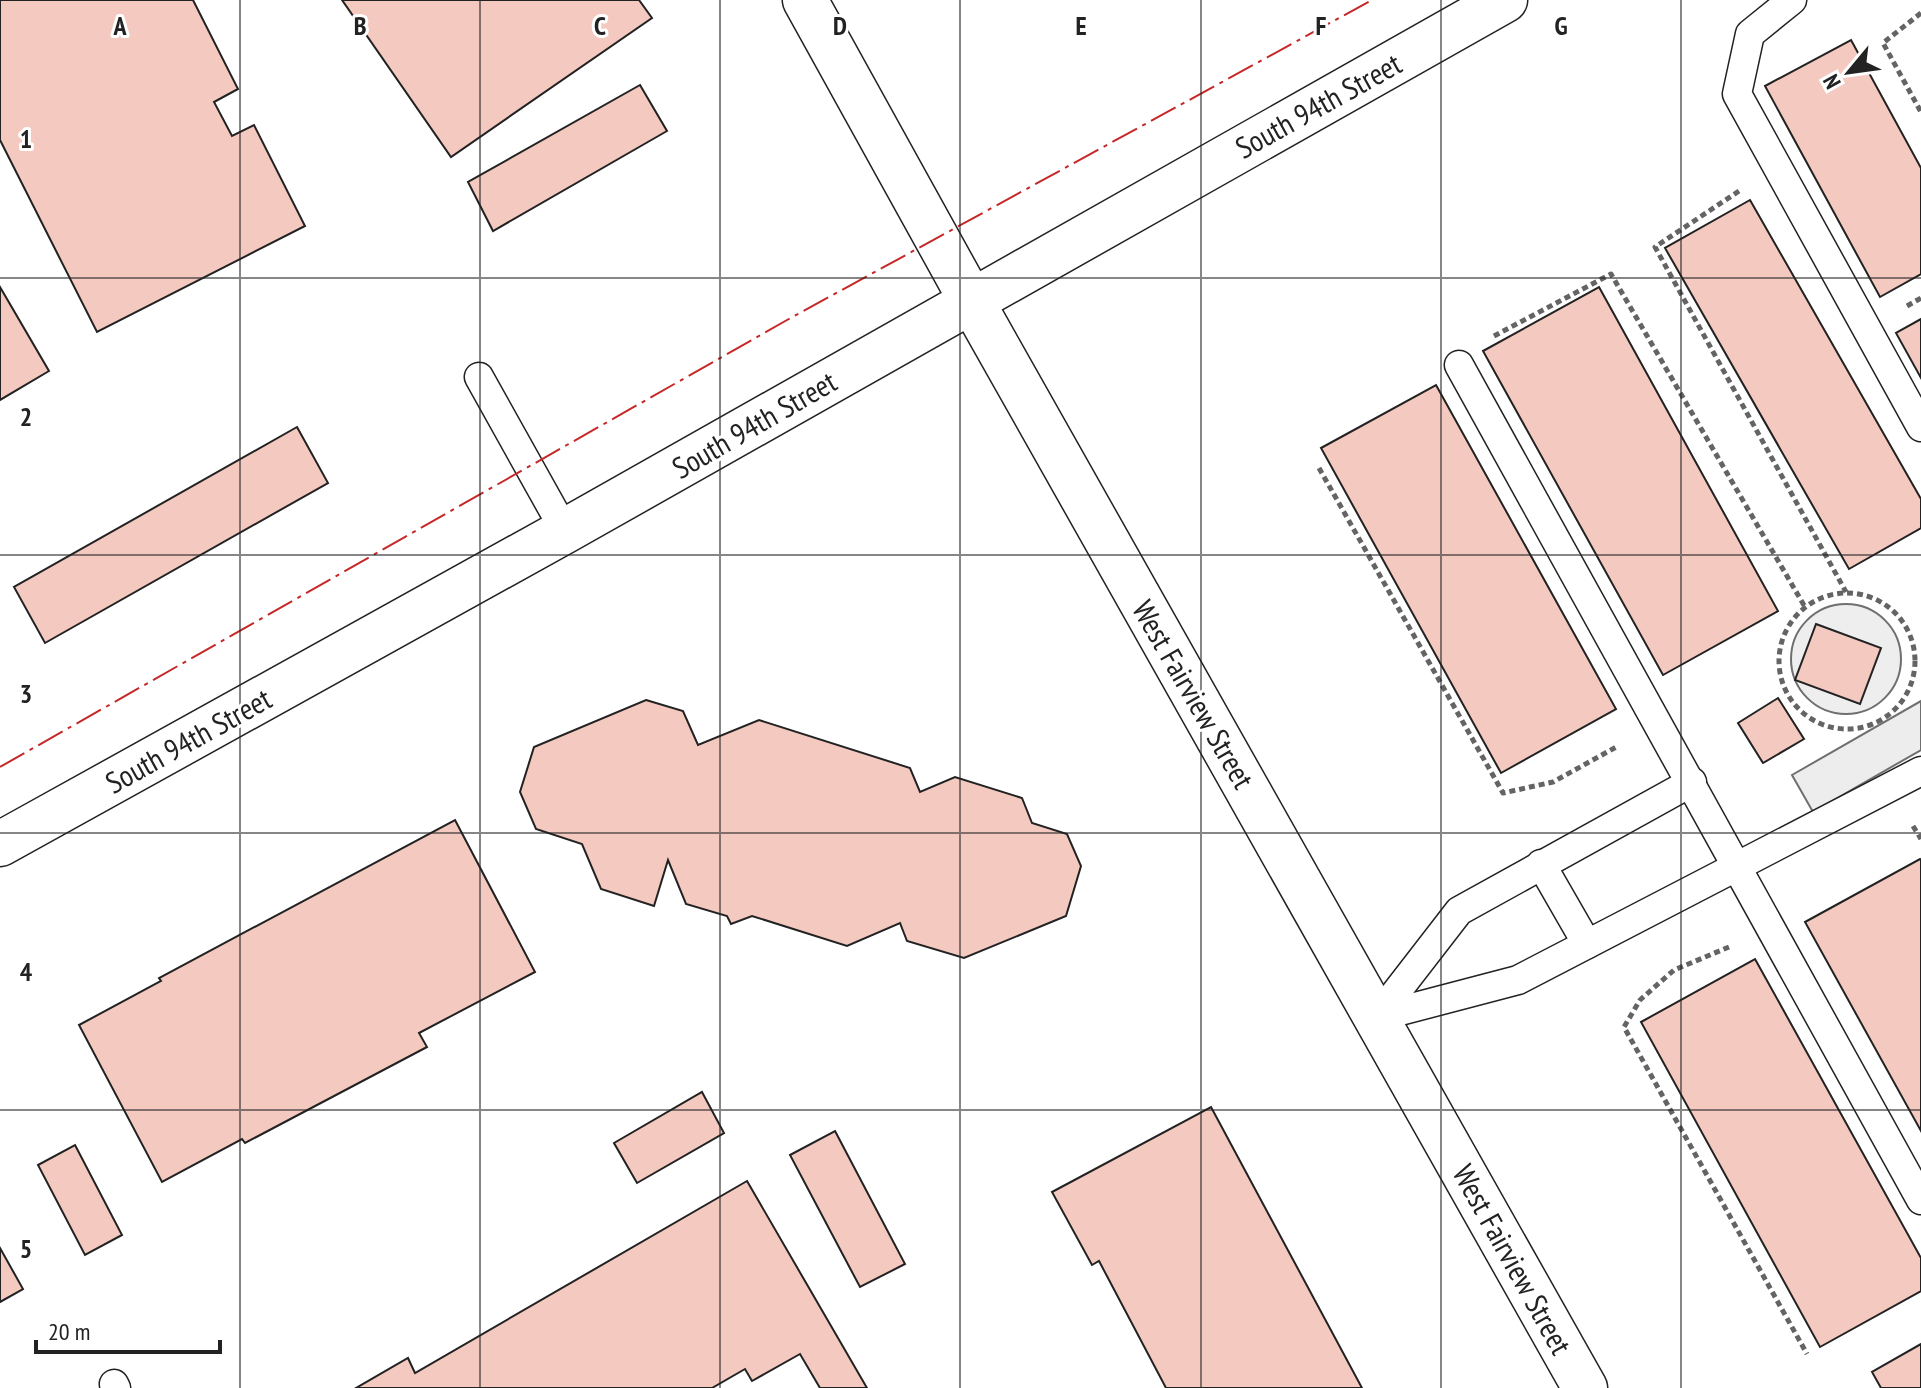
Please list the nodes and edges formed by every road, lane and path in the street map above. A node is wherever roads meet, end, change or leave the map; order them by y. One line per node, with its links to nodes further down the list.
1 (805, 0): 7 (street, West Fairview Street)
2 (1505, 0): 7 (street, South 94th Street)
3 (1792, 0): 6 (lane)
4 (1921, 13): 5 (path)
5 (1921, 112)
6 (1776, 166): 10 (lane); 13 (path)
7 (971, 300): 12 (street, South 94th Street); 23 (street, West Fairview Street)
8 (1459, 365): 14 (path); 15 (lane)
9 (479, 377): 12 (lane)
10 (1921, 427)
11 (1319, 468): 15 (path)
12 (565, 531): 18 (street, South 94th Street)
13 (1846, 592): 14 (path); 14 (path)
14 (1805, 607)
15 (1659, 724): 17 (lane)
16 (1921, 771): 20 (lane)
17 (1692, 782): 19 (lane); 20 (lane)
18 (0, 844)
19 (1541, 864): 22 (lane); 23 (lane)
20 (1739, 868): 21 (lane); 22 (lane)
21 (1769, 922): 24 (lane); 25 (path)
22 (1587, 944): 23 (lane)
23 (1377, 1017): 26 (street, West Fairview Street)
24 (1921, 1200)
25 (1807, 1354)
26 (1585, 1388)

